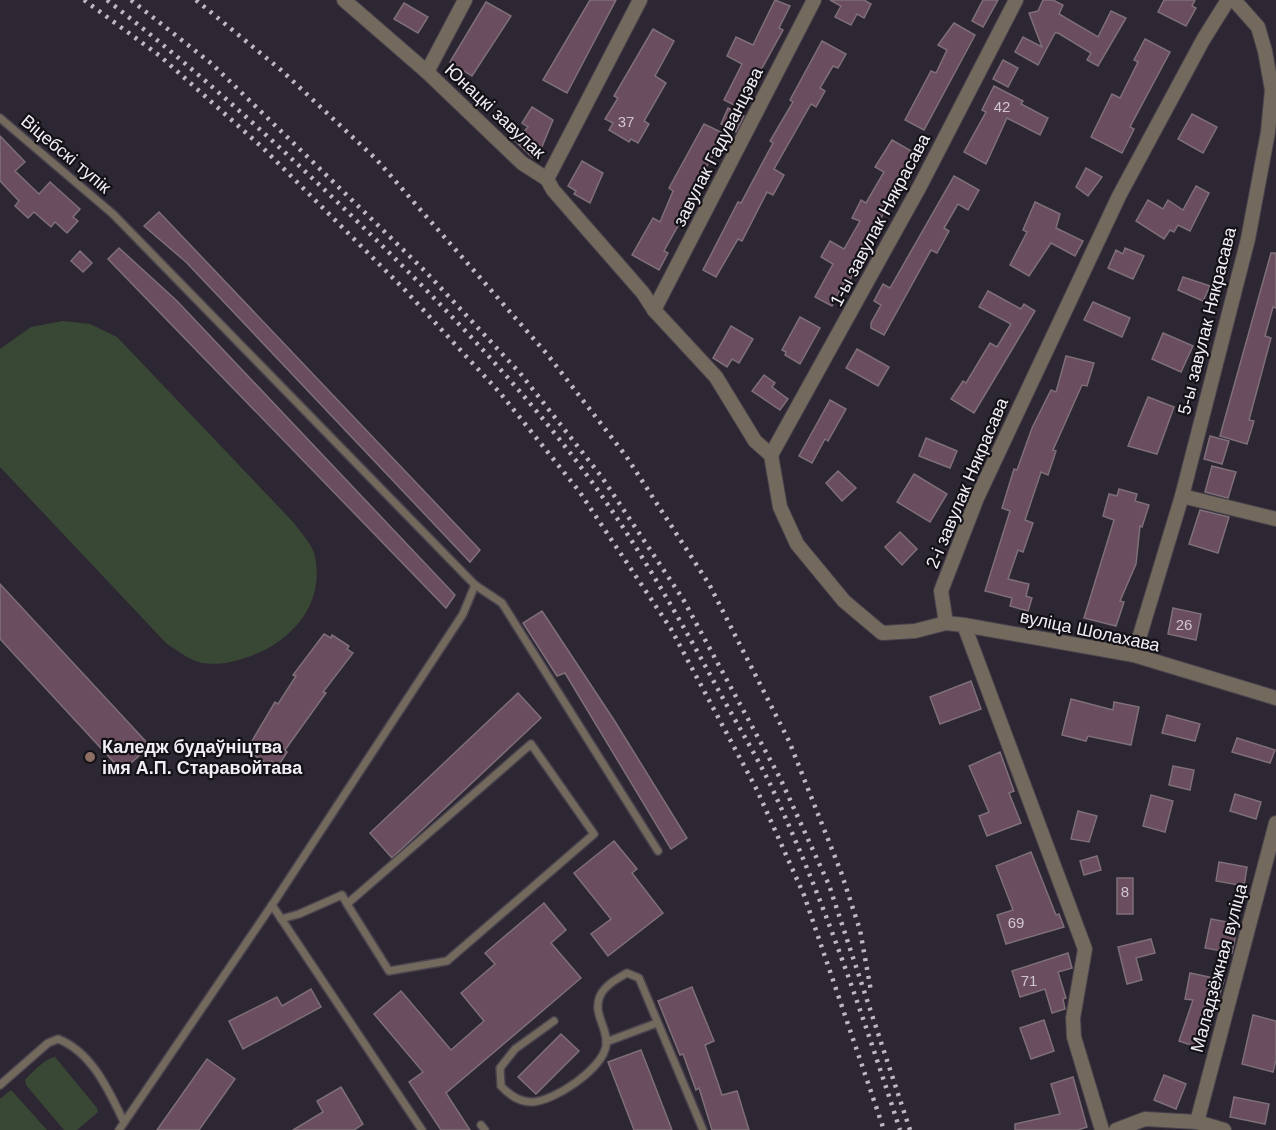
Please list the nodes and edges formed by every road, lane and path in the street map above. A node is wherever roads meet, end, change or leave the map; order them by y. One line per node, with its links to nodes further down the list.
1 (344, 0): 8 (street)
2 (465, 0): 8 (street, Юнацкі завулак)
3 (640, 0): 11 (street)
4 (814, 0): 12 (street, завулак Гадуванцэва)
5 (1016, 0): 13 (street, 1-ы завулак Някрасава)
6 (1228, 0): 17 (street, 2-і завулак Някрасава)
7 (1234, 0): 9 (street, 5-ы завулак Някрасава)
8 (427, 72): 11 (street, Юнацкі завулак)
9 (1274, 90): 14 (street, 5-ы завулак Някрасава)
10 (0, 118): 16 (lane, Віцебскі тупік)
11 (547, 179): 12 (street, Юнацкі завулак)
12 (654, 310): 13 (street, Юнацкі завулак)
13 (771, 455): 17 (street)
14 (1182, 496): 15 (street); 19 (street, 5-ы завулак Някрасава)
15 (1276, 519)
16 (475, 585): 22 (lane, Віцебскі тупік); 24 (lane)
17 (946, 623): 18 (street)
18 (964, 625): 19 (street, вуліца Шолахава); 35 (street)
19 (1134, 655): 20 (street, вуліца Шолахава)
20 (1276, 699)
21 (1276, 823): 31 (street, Маладзёжная вуліца)
22 (658, 851)
23 (347, 904): 23 (lane); 25 (lane)
24 (272, 905): 25 (lane); 30 (lane)
25 (281, 919): 33 (lane)
26 (554, 1021): 28 (lane)
27 (657, 1023): 28 (lane); 28 (lane); 34 (lane)
28 (606, 1042)
29 (0, 1085): 30 (lane)
30 (124, 1122): 32 (lane)
31 (1197, 1122): 36 (street); 37 (street)
32 (119, 1130)
33 (422, 1130)
34 (703, 1130)
35 (1102, 1130)
36 (1116, 1130)
37 (1224, 1130)

